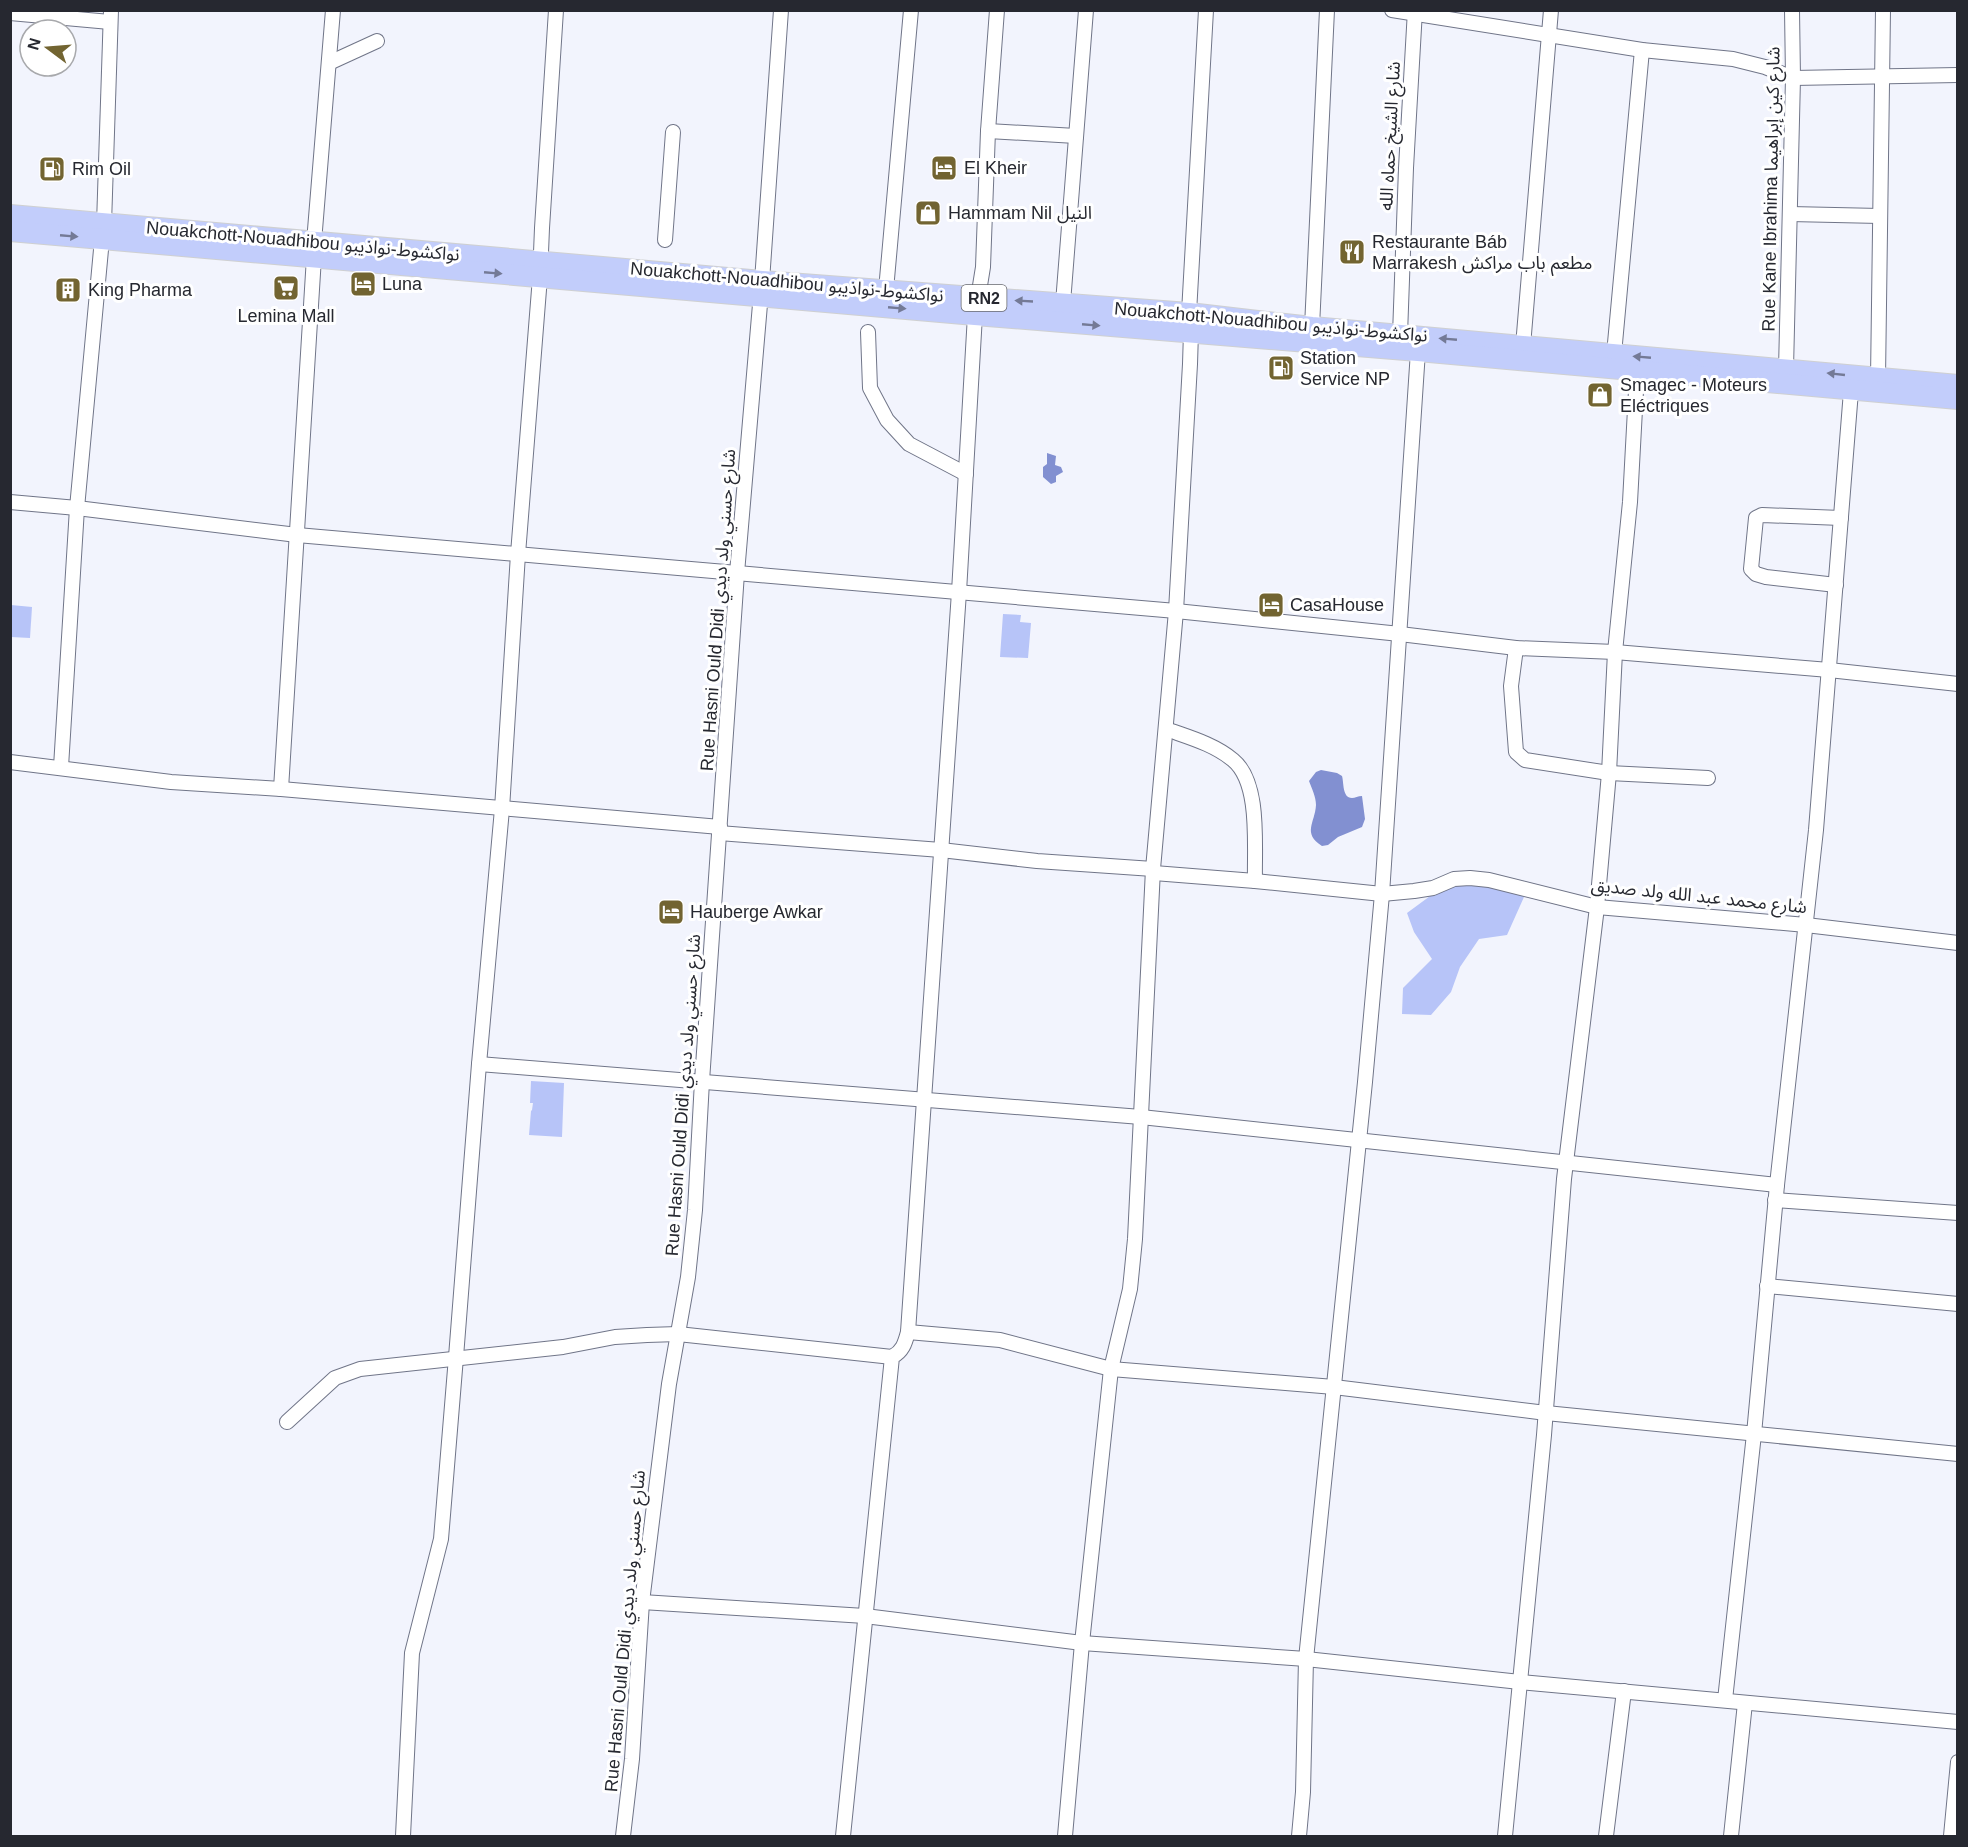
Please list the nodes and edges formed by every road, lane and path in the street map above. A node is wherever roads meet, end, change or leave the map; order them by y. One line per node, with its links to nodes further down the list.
1 (333, 10): 19 (street)
2 (556, 10): 33 (street)
3 (781, 10): 34 (street, Rue Hasni Ould Didi شارع حسني ولد ديدي)
4 (910, 10): 35 (street)
5 (997, 10): 23 (street)
6 (1086, 10): 25 (street)
7 (1206, 10): 38 (street)
8 (1327, 10): 39 (street)
9 (1392, 10): 13 (street)
10 (1551, 10): 16 (street)
11 (1792, 10): 22 (street, Rue Kane Ibrahima شارع كين إبراهيما)
12 (1883, 10): 21 (street)
13 (1415, 12): 16 (street); 41 (street, شارع الشيخ حماه الله)
14 (10, 13): 15 (street)
15 (111, 16): 30 (street)
16 (1549, 35): 18 (street); 42 (street)
17 (377, 41): 19 (street)
18 (1642, 50): 22 (street); 44 (street)
19 (329, 63): 32 (street)
20 (1958, 75): 21 (street)
21 (1883, 77): 22 (street); 28 (street)
22 (1793, 78): 26 (street, Rue Kane Ibrahima شارع كين إبراهيما)
23 (988, 131): 25 (street); 37 (street)
24 (673, 132): 31 (street)
25 (1076, 136): 36 (street)
26 (1790, 214): 28 (street); 45 (street, Rue Kane Ibrahima شارع كين إبراهيما)
27 (10, 215): 30 (highway, Nouakchott-Nouadhibou نواكشوط-نواذيبو / RN2)
28 (1880, 216): 47 (street)
29 (10, 231): 30 (highway, Nouakchott-Nouadhibou نواكشوط-نواذيبو / RN2, one-way to 30)
30 (103, 232): 32 (highway, Nouakchott-Nouadhibou نواكشوط-نواذيبو / RN2); 53 (street)
31 (665, 240)
32 (314, 250): 33 (highway, Nouakchott-Nouadhibou نواكشوط-نواذيبو / RN2); 55 (street)
33 (540, 269): 34 (highway, Nouakchott-Nouadhibou نواكشوط-نواذيبو / RN2); 56 (street)
34 (761, 289): 35 (highway, Nouakchott-Nouadhibou نواكشوط-نواذيبو / RN2); 37 (highway, Nouakchott-Nouadhibou نواكشوط-نواذيبو / RN2, one-way to 37); 57 (street, Rue Hasni Ould Didi شارع حسني ولد ديدي)
35 (886, 290): 37 (highway, Nouakchott-Nouadhibou نواكشوط-نواذيبو / RN2)
36 (1063, 303): 37 (highway, Nouakchott-Nouadhibou نواكشوط-نواذيبو / RN2, one-way to 37); 38 (highway, Nouakchott-Nouadhibou نواكشوط-نواذيبو / RN2)
37 (977, 307): 38 (highway, Nouakchott-Nouadhibou نواكشوط-نواذيبو / RN2, one-way to 38); 51 (street)
38 (1190, 323): 39 (highway, Nouakchott-Nouadhibou نواكشوط-نواذيبو / RN2); 43 (highway, Nouakchott-Nouadhibou نواكشوط-نواذيبو / RN2); 60 (street)
39 (1312, 327): 41 (highway, Nouakchott-Nouadhibou نواكشوط-نواذيبو / RN2)
40 (868, 332): 51 (street)
41 (1400, 335): 42 (highway, Nouakchott-Nouadhibou نواكشوط-نواذيبو / RN2, one-way to 41)
42 (1523, 346): 44 (highway, Nouakchott-Nouadhibou نواكشوط-نواذيبو / RN2)
43 (1418, 351): 46 (highway, Nouakchott-Nouadhibou نواكشوط-نواذيبو / RN2); 61 (street)
44 (1614, 354): 45 (highway, Nouakchott-Nouadhibou نواكشوط-نواذيبو / RN2, one-way to 44)
45 (1786, 369): 47 (highway, Nouakchott-Nouadhibou نواكشوط-نواذيبو / RN2, one-way to 45)
46 (1637, 372): 49 (highway, Nouakchott-Nouadhibou نواكشوط-نواذيبو / RN2); 63 (street)
47 (1878, 378): 48 (highway, Nouakchott-Nouadhibou نواكشوط-نواذيبو / RN2)
48 (1958, 385)
49 (1851, 390): 50 (highway, Nouakchott-Nouadhibou نواكشوط-نواذيبو / RN2); 54 (street)
50 (1958, 399)
51 (966, 474): 59 (street)
52 (10, 502): 53 (street)
53 (78, 508): 55 (street); 68 (street)
54 (1841, 518): 58 (street); 58 (street)
55 (297, 535): 56 (street); 71 (street)
56 (518, 554): 57 (street); 72 (street)
57 (737, 573): 59 (street); 73 (street, Rue Hasni Ould Didi شارع حسني ولد ديدي)
58 (1836, 585): 64 (street)
59 (959, 592): 60 (street); 74 (street)
60 (1176, 611): 61 (street); 66 (street)
61 (1400, 634): 62 (street); 77 (street)
62 (1516, 648): 63 (street); 69 (street)
63 (1615, 652): 64 (street); 69 (street)
64 (1829, 670): 65 (street); 79 (street)
65 (1958, 684)
66 (1166, 729): 75 (street); 76 (street)
67 (10, 762): 68 (street, شارع محمد عبد الله ولد صديق)
68 (61, 767): 71 (street, شارع محمد عبد الله ولد صديق)
69 (1608, 773): 70 (street); 78 (street)
70 (1708, 778)
71 (281, 789): 72 (street, شارع محمد عبد الله ولد صديق)
72 (502, 809): 73 (street, شارع محمد عبد الله ولد صديق); 81 (street)
73 (719, 830): 74 (street, شارع محمد عبد الله ولد صديق); 82 (street, Rue Hasni Ould Didi شارع حسني ولد ديدي)
74 (941, 850): 75 (street, شارع محمد عبد الله ولد صديق); 83 (street)
75 (1153, 871): 76 (street, شارع محمد عبد الله ولد صديق); 84 (street)
76 (1255, 881): 77 (street, شارع محمد عبد الله ولد صديق)
77 (1382, 894): 78 (street, شارع محمد عبد الله ولد صديق); 85 (street)
78 (1597, 907): 79 (street, شارع محمد عبد الله ولد صديق); 86 (street)
79 (1806, 925): 80 (street, شارع محمد عبد الله ولد صديق); 87 (street)
80 (1958, 943)
81 (479, 1064): 82 (street); 94 (street)
82 (702, 1081): 83 (street); 93 (street, Rue Hasni Ould Didi شارع حسني ولد ديدي)
83 (925, 1099): 84 (street); 92 (street)
84 (1141, 1117): 85 (street); 96 (street)
85 (1359, 1140): 86 (street); 97 (street)
86 (1566, 1162): 87 (street); 98 (street)
87 (1777, 1185): 88 (street)
88 (1775, 1200): 89 (street); 90 (street)
89 (1958, 1213)
90 (1767, 1286): 91 (street); 100 (street)
91 (1958, 1304)
92 (908, 1332): 95 (street); 96 (street)
93 (678, 1334): 94 (street); 95 (street); 102 (street, Rue Hasni Ould Didi شارع حسني ولد ديدي)
94 (456, 1357): 99 (street); 112 (street)
95 (892, 1357): 103 (street)
96 (1111, 1369): 97 (street); 104 (street)
97 (1334, 1387): 98 (street); 105 (street)
98 (1546, 1413): 100 (street); 106 (street)
99 (287, 1422)
100 (1754, 1434): 101 (street); 108 (street)
101 (1958, 1454)
102 (642, 1602): 103 (street); 113 (street, Rue Hasni Ould Didi شارع حسني ولد ديدي)
103 (865, 1616): 104 (street); 114 (street)
104 (1082, 1643): 105 (street); 115 (street)
105 (1306, 1659): 106 (street); 116 (street)
106 (1520, 1682): 107 (street); 117 (street)
107 (1624, 1691): 108 (street); 118 (street)
108 (1725, 1700): 109 (street)
109 (1744, 1702): 110 (street); 119 (street)
110 (1958, 1722)
111 (1958, 1762): 120 (street)
112 (403, 1836)
113 (623, 1836)
114 (843, 1836)
115 (1065, 1836)
116 (1299, 1836)
117 (1505, 1836)
118 (1606, 1836)
119 (1731, 1836)
120 (1951, 1836)

